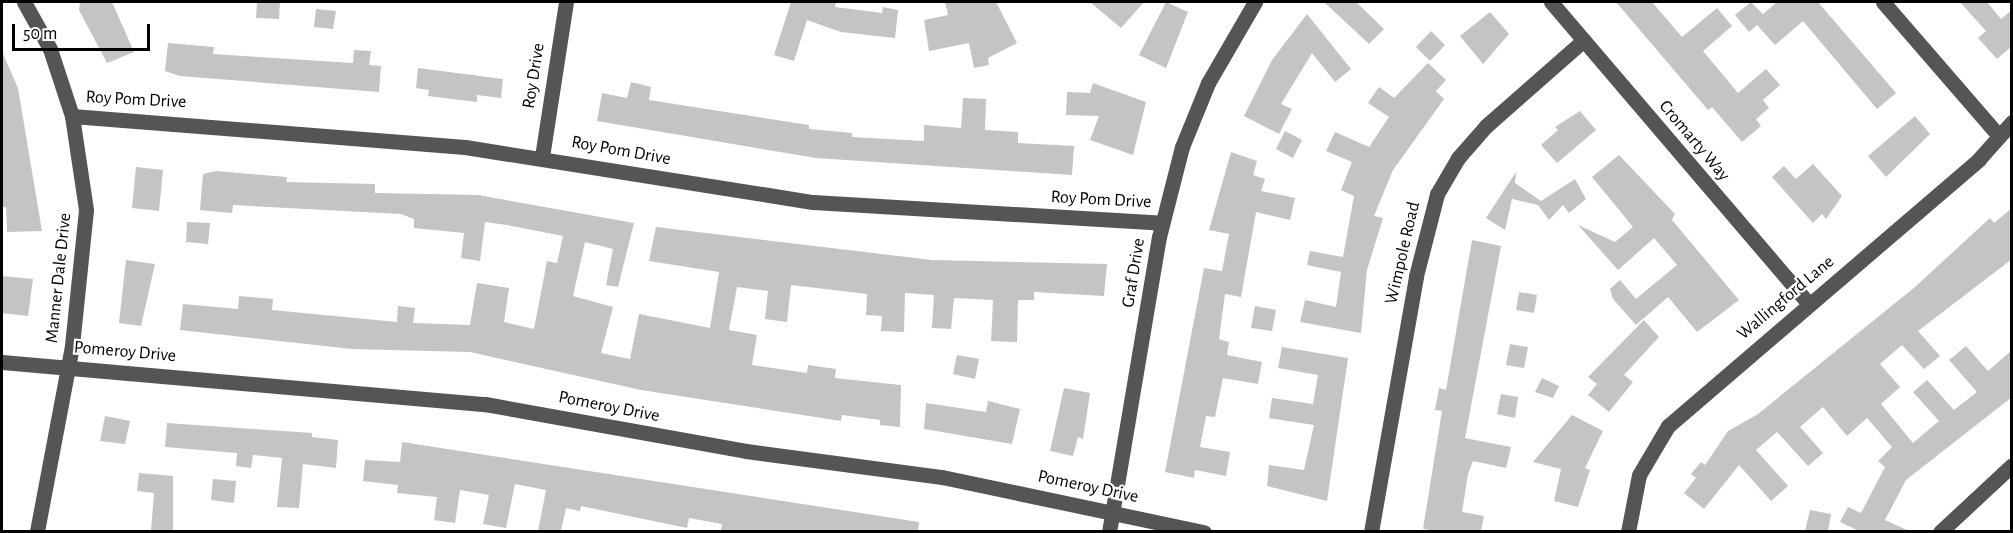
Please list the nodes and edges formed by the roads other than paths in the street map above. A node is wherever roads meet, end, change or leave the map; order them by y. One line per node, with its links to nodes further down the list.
1 (24, 2): 7 (street, Manner Dale Drive)
2 (566, 2): 10 (street, Roy Drive)
3 (1254, 2): 11 (street, Graf Drive)
4 (1551, 2): 6 (street, Cromarty Way)
5 (1883, 2): 9 (street)
6 (1584, 40): 12 (street, Cromarty Way); 20 (street, Wimpole Road)
7 (72, 116): 10 (street, Roy Pom Drive); 14 (street, Manner Dale Drive)
8 (2012, 122): 9 (street, Wallingford Lane)
9 (1999, 136): 12 (street, Wallingford Lane)
10 (542, 157): 11 (street, Roy Pom Drive)
11 (1162, 223): 16 (street, Graf Drive)
12 (1809, 304): 21 (street, Wallingford Lane)
13 (2, 362): 14 (street, Pomeroy Drive)
14 (68, 366): 16 (street, Pomeroy Drive); 17 (street, Manner Dale Drive)
15 (2012, 465): 22 (street)
16 (1112, 512): 18 (street, Graf Drive); 19 (street, Pomeroy Drive)
17 (37, 531)
18 (1109, 531)
19 (1204, 531)
20 (1371, 531)
21 (1628, 531)
22 (1940, 531)

